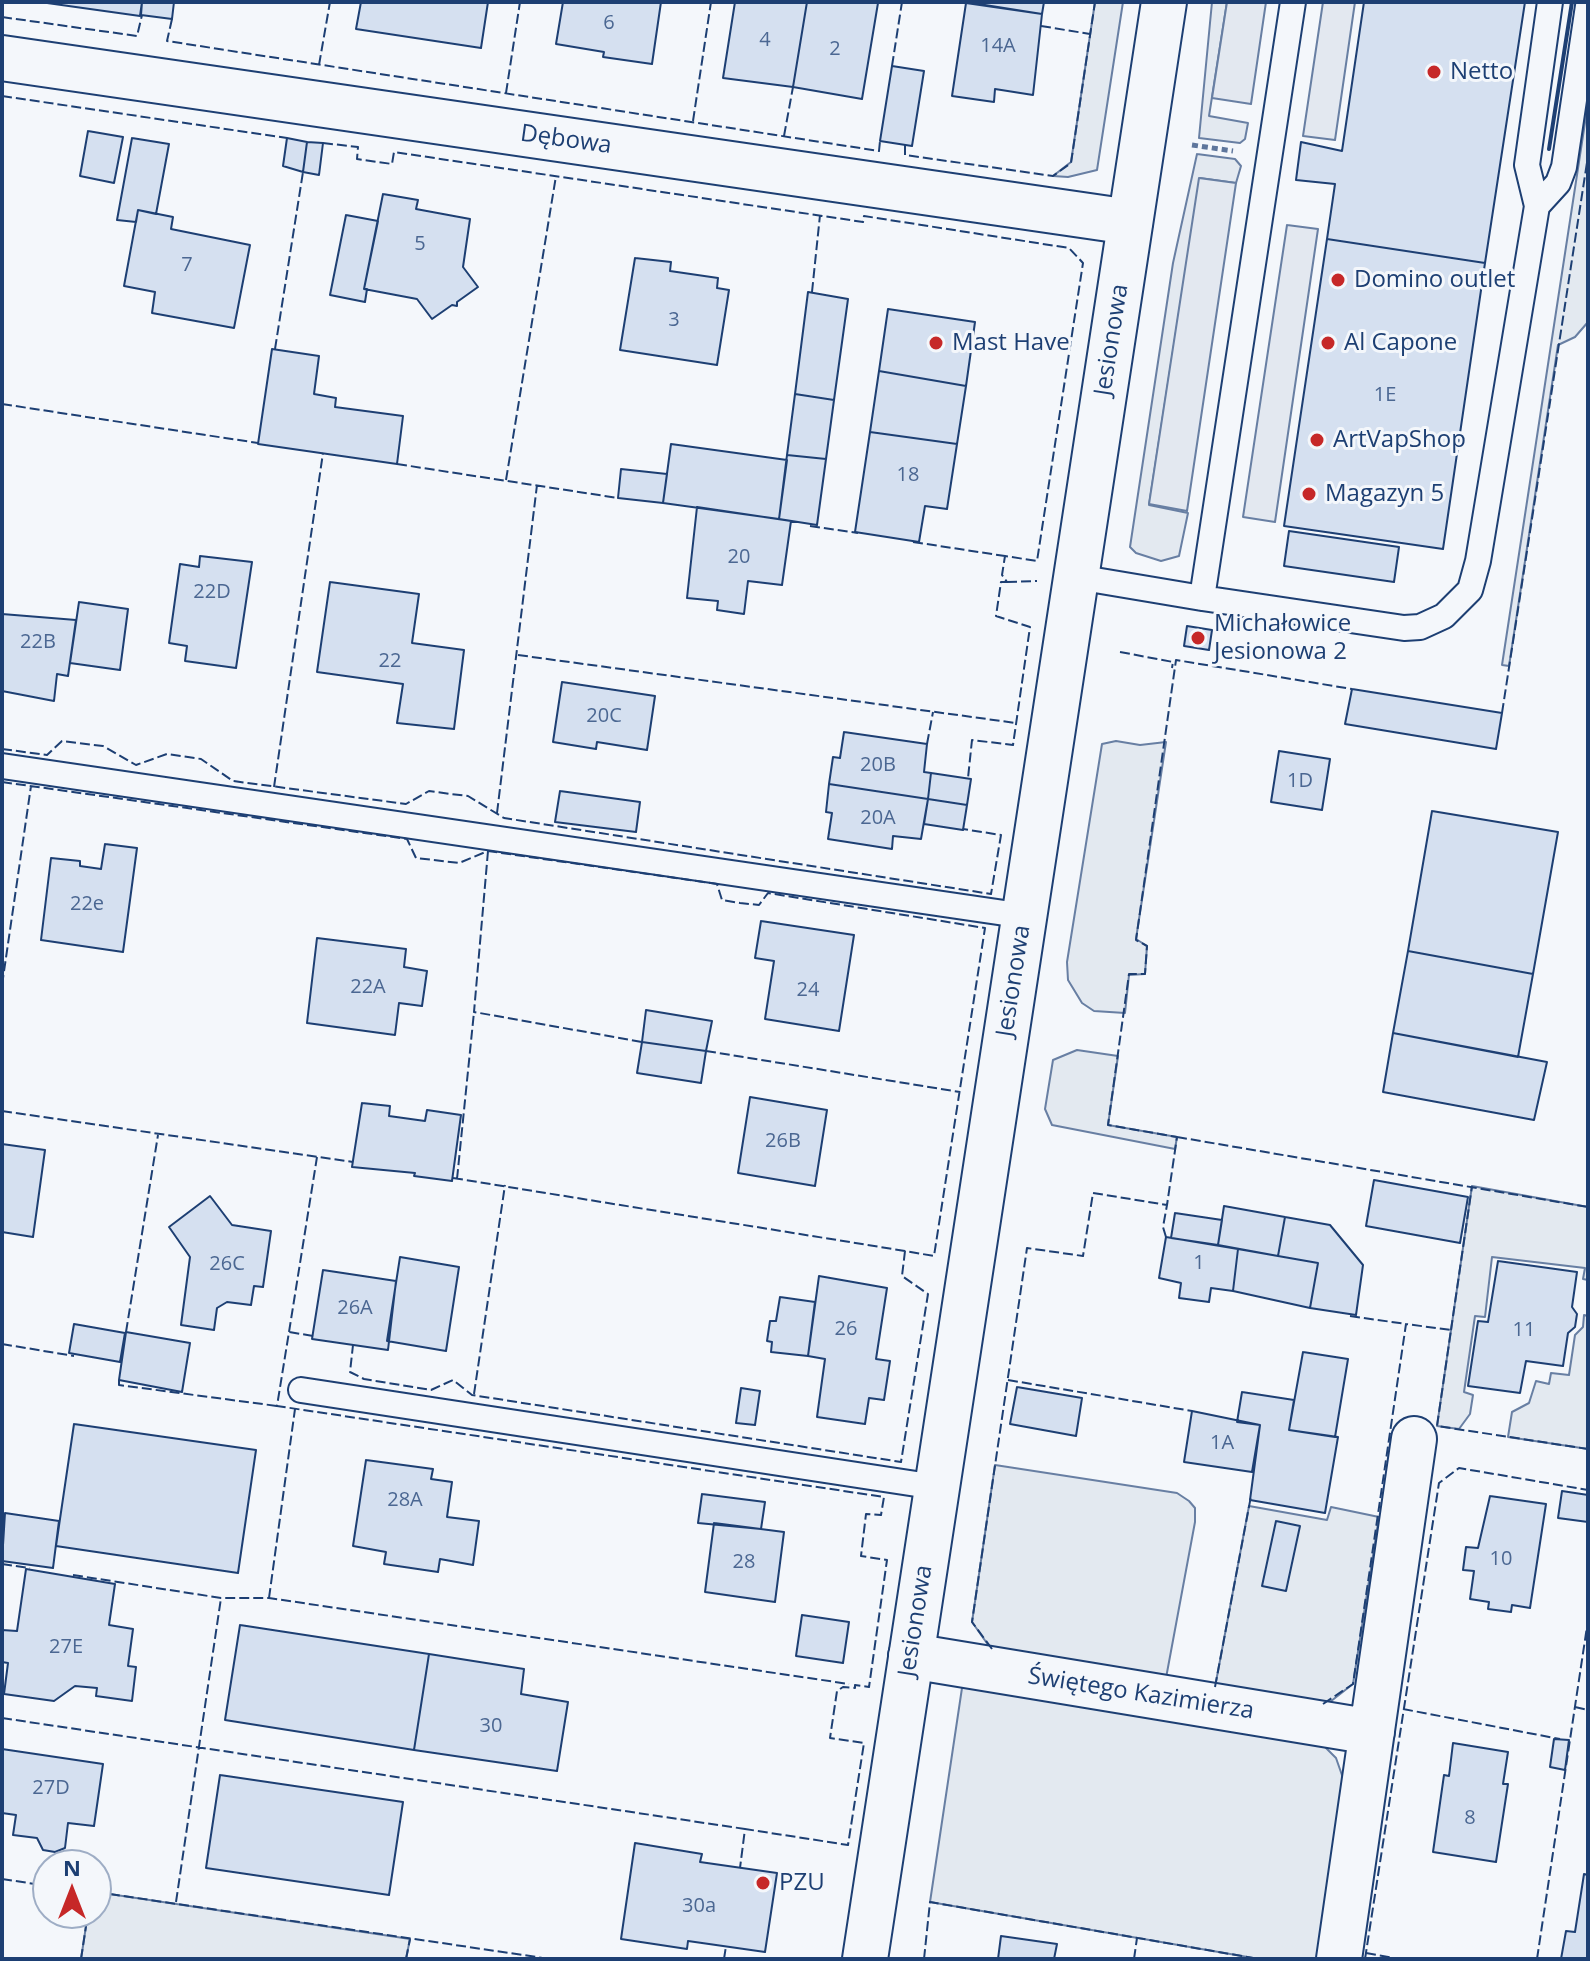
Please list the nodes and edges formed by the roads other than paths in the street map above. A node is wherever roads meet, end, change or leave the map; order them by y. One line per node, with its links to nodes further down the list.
1 (1164, 2): 7 (street, Jesionowa)
2 (1293, 2): 9 (lane)
3 (1550, 2): 6 (lane)
4 (1588, 6): 6 (lane)
5 (2, 58): 7 (street, Dębowa)
6 (1537, 206): 9 (lane)
7 (1130, 222): 8 (street, Jesionowa)
8 (1077, 577): 9 (lane); 11 (street, Jesionowa)
9 (1202, 598)
10 (2, 766): 11 (lane)
11 (1025, 916): 14 (street, Jesionowa)
12 (301, 1390): 14 (lane)
13 (1414, 1439): 16 (street)
14 (936, 1487): 15 (street, Jesionowa)
15 (911, 1656): 16 (street, Świętego Kazimierza); 17 (street, Jesionowa)
16 (1372, 1732): 18 (street)
17 (865, 1959)
18 (1339, 1959)

